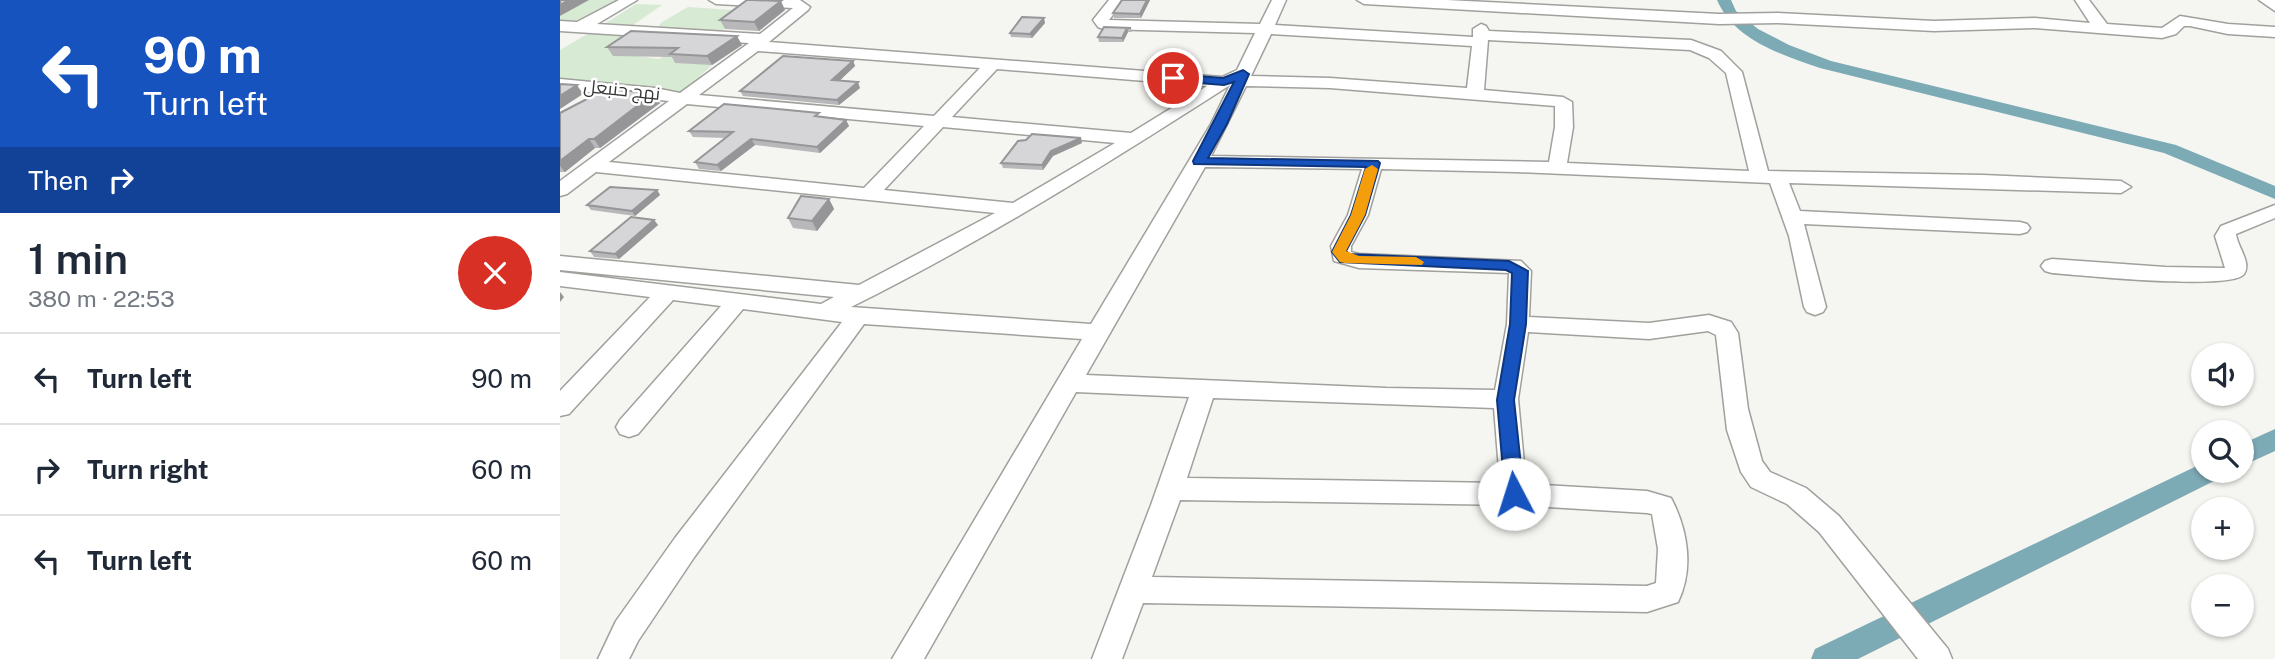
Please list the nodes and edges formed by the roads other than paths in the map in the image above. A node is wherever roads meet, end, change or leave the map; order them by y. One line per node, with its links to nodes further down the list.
1 (630, 0): 14 (street)
2 (716, 0): 20 (street)
3 (1117, 0): 16 (street)
4 (1279, 0): 16 (street)
5 (1364, 0): 9 (street)
6 (2082, 0): 15 (street)
7 (2266, 0): 11 (street)
8 (1561, 5): 9 (street); 12 (street)
9 (1484, 6): 19 (street)
10 (1818, 7): 12 (street)
11 (2275, 7)
12 (1807, 19): 15 (street)
13 (560, 26): 14 (street)
14 (579, 27): 18 (street); 20 (street)
15 (2101, 27): 17 (street)
16 (1266, 29): 19 (street); 22 (street)
17 (2275, 32)
18 (560, 39)
19 (1480, 39): 25 (street); 34 (street)
20 (760, 43): 21 (street); 26 (street)
21 (993, 64): 22 (street); 28 (street)
22 (1236, 79): 25 (street); 29 (street); 30 (street)
23 (560, 84): 24 (street, نهج حنبعل)
24 (611, 88): 26 (street, نهج حنبعل); 27 (street)
25 (1475, 94): 33 (street)
26 (684, 99): 28 (street, نهج حنبعل); 32 (street)
27 (580, 107)
28 (937, 123): 29 (street, نهج حنبعل); 37 (street)
29 (1136, 139): 38 (street)
30 (1199, 161): 31 (street); 50 (street)
31 (1373, 163): 33 (street); 49 (street)
32 (590, 166): 36 (street); 37 (street)
33 (1557, 169): 34 (street)
34 (1769, 177): 35 (street); 40 (street)
35 (2121, 187)
36 (560, 190)
37 (870, 192): 38 (street)
38 (1014, 209): 47 (street)
39 (2275, 211): 43 (street)
40 (1792, 217): 41 (street); 48 (street)
41 (2020, 228)
42 (560, 263): 47 (street)
43 (2052, 266)
44 (560, 279): 45 (street)
45 (667, 293): 46 (street); 54 (street)
46 (737, 302): 47 (street); 55 (street)
47 (860, 305): 50 (street); 61 (street)
48 (1815, 307)
49 (1518, 324): 53 (street); 58 (street)
50 (1097, 332): 51 (street)
51 (1070, 383): 52 (street); 62 (street)
52 (1204, 390): 53 (street); 56 (street)
53 (1506, 400): 57 (street)
54 (560, 407)
55 (629, 427)
56 (1170, 489): 57 (street); 59 (street)
57 (1514, 494): 59 (street)
58 (1870, 578): 60 (street)
59 (1132, 590): 63 (street)
60 (1931, 652)
61 (613, 659)
62 (907, 659)
63 (1107, 659)

